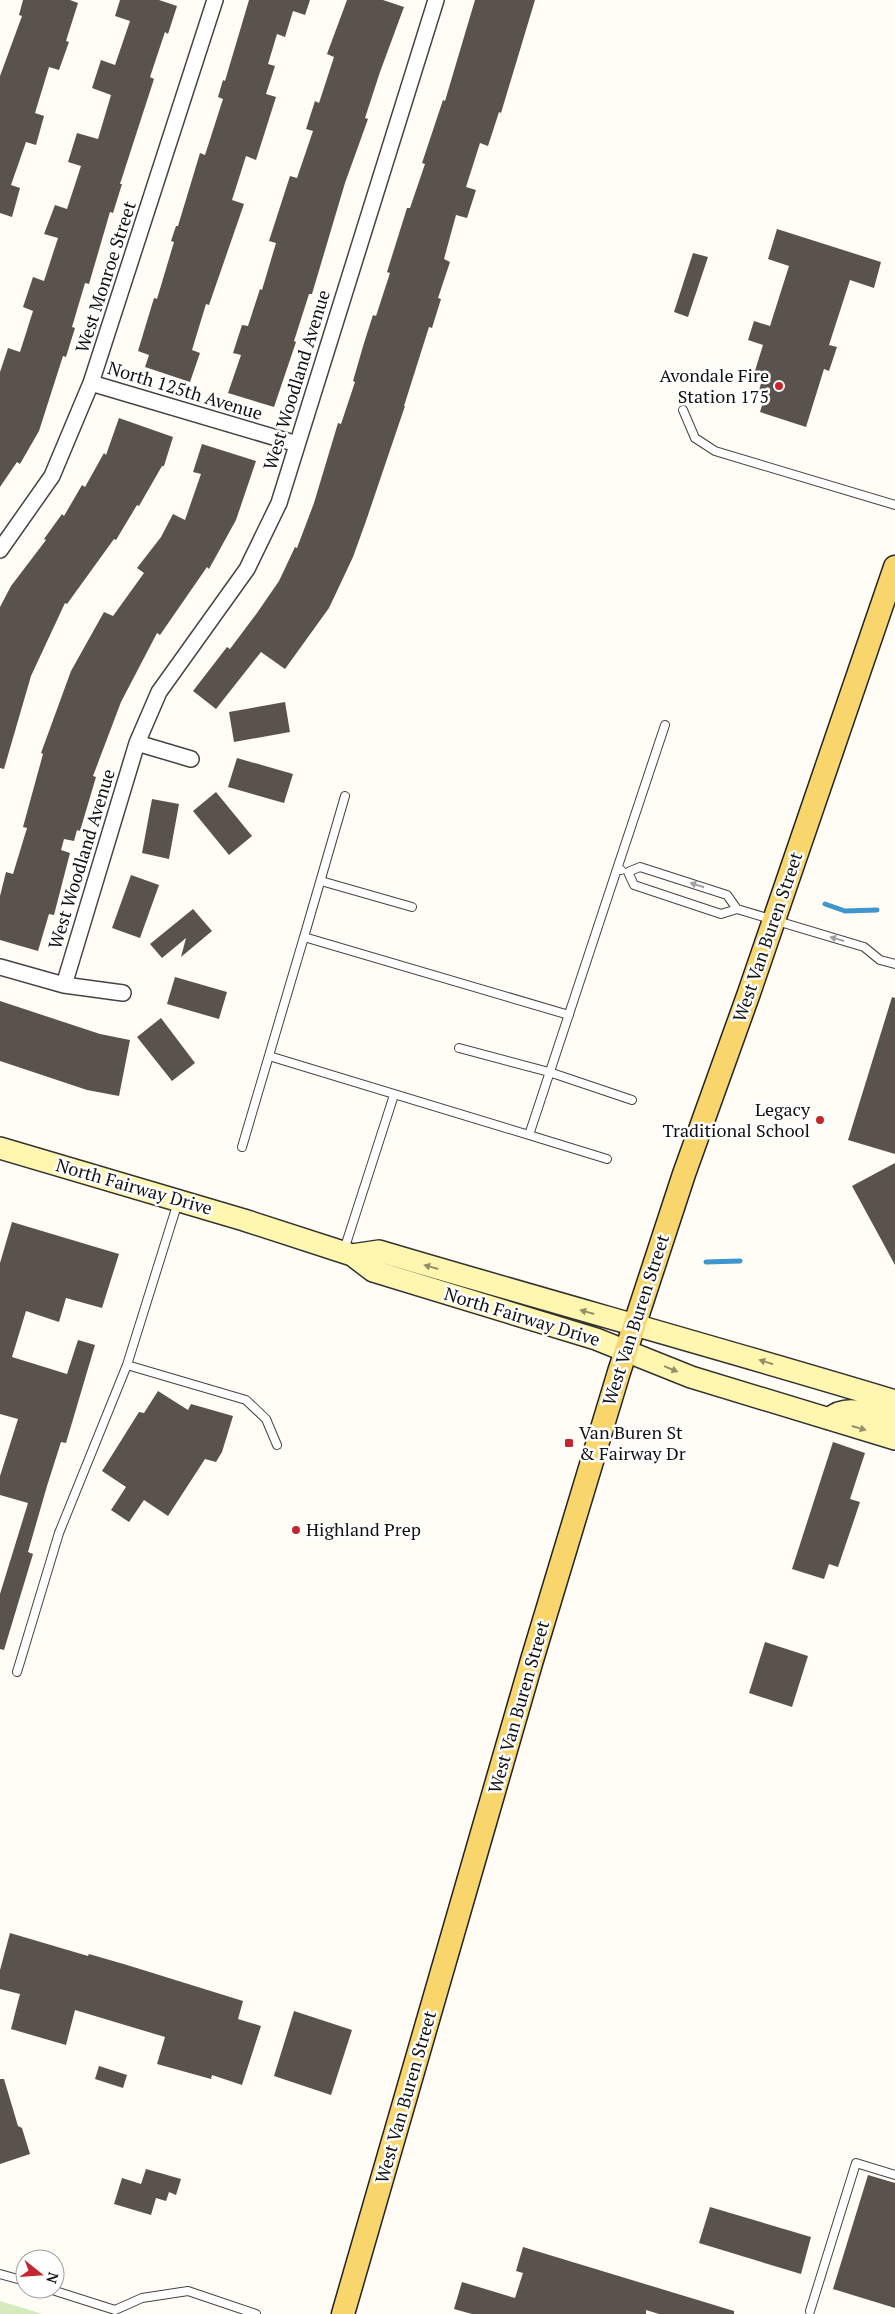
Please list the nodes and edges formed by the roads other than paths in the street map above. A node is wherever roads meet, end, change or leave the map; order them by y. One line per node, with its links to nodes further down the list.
1 (215, 0): 3 (street, West Monroe Street)
2 (436, 0): 5 (street, West Woodland Avenue)
3 (91, 383): 5 (street, North 125th Avenue); 7 (street, West Monroe Street)
4 (683, 410): 6 (lane)
5 (296, 444): 10 (street, West Woodland Avenue)
6 (895, 505)
7 (0, 550)
8 (895, 567): 18 (main road, West Van Buren Street)
9 (665, 725): 13 (lane)
10 (137, 743): 11 (street); 22 (street, West Woodland Avenue)
11 (191, 759)
12 (345, 796): 15 (lane)
13 (617, 869): 14 (lane); 24 (lane)
14 (628, 872): 17 (lane, one-way to 14); 17 (lane)
15 (321, 880): 16 (lane); 19 (lane)
16 (412, 906)
17 (737, 909): 18 (lane)
18 (774, 920): 20 (lane, one-way to 18); 36 (main road, West Van Buren Street)
19 (304, 937): 24 (lane); 26 (lane)
20 (895, 964)
21 (0, 967): 22 (street)
22 (64, 985): 23 (street)
23 (123, 993)
24 (569, 1015): 27 (lane)
25 (460, 1048): 27 (lane)
26 (269, 1056): 28 (lane); 31 (lane)
27 (549, 1072): 29 (lane); 30 (lane)
28 (394, 1095): 30 (lane); 35 (lane)
29 (632, 1100)
30 (529, 1135): 33 (lane)
31 (242, 1147)
32 (0, 1148): 34 (street, North Fairway Drive)
33 (607, 1158)
34 (178, 1200): 35 (street, North Fairway Drive); 38 (lane)
35 (348, 1254): 36 (street, North Fairway Drive, one-way to 35); 37 (street, North Fairway Drive)
36 (634, 1326): 37 (main road, West Van Buren Street); 39 (street, North Fairway Drive, one-way to 36)
37 (626, 1351): 40 (street, North Fairway Drive, one-way to 40); 51 (main road, West Van Buren Street)
38 (127, 1365): 43 (lane); 44 (lane)
39 (895, 1401)
40 (829, 1419): 41 (street); 42 (street, North Fairway Drive, one-way to 42)
41 (895, 1422)
42 (895, 1439)
43 (277, 1445)
44 (18, 1672)
45 (895, 2175): 49 (lane)
46 (0, 2274): 47 (lane)
47 (15, 2279)
48 (65, 2294): 50 (lane)
49 (810, 2310)
50 (255, 2314)
51 (343, 2314)

